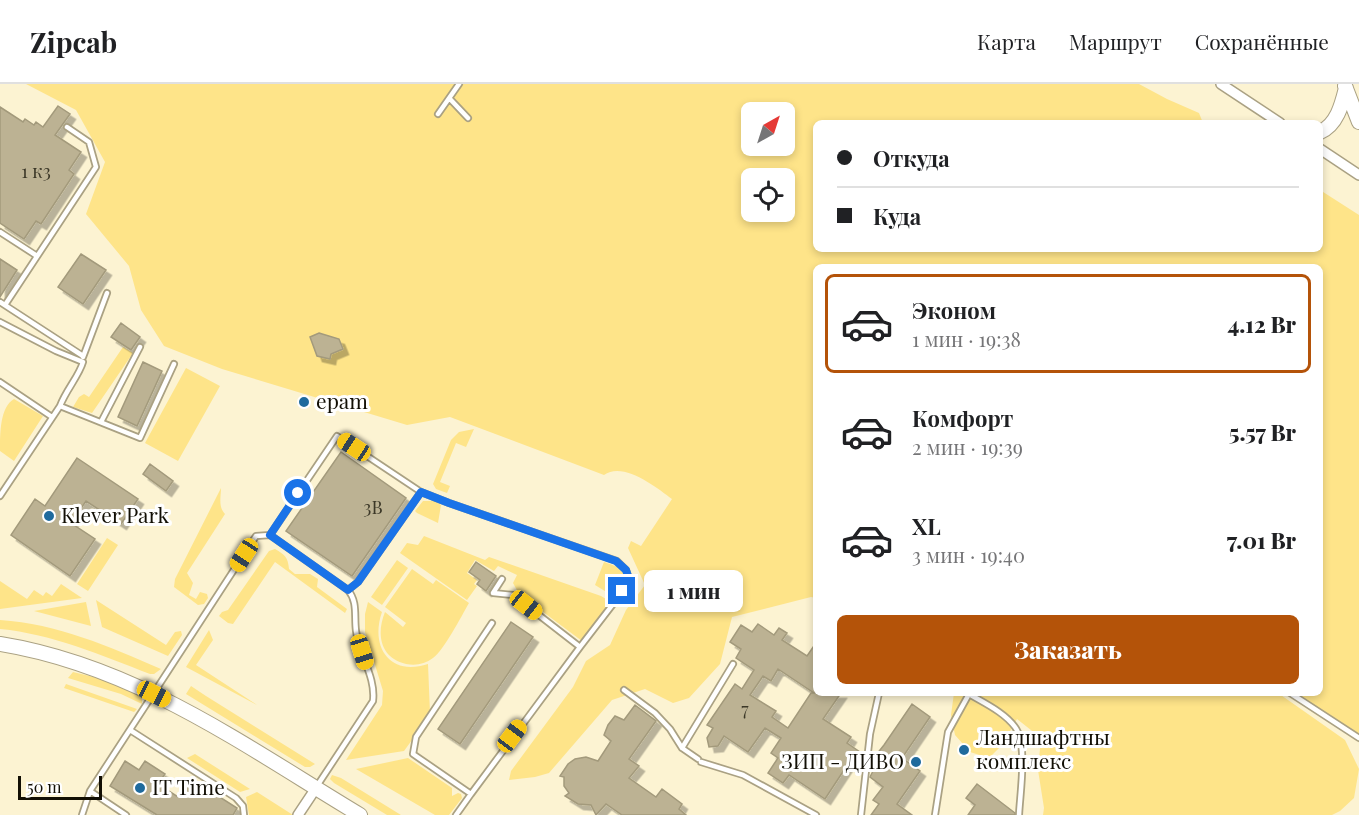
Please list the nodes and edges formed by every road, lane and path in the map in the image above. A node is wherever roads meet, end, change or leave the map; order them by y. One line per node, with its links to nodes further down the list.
1 (459, 84): 4 (lane)
2 (1221, 84): 7 (street)
3 (1345, 86): 8 (main road); 10 (main road)
4 (450, 99): 5 (lane); 6 (lane)
5 (438, 114)
6 (468, 118)
7 (1275, 120)
8 (1359, 122)
9 (67, 127): 14 (lane)
10 (1323, 130)
11 (1323, 151): 12 (street)
12 (1359, 175)
13 (0, 232): 14 (lane)
14 (37, 256): 16 (lane)
15 (107, 293): 19 (lane)
16 (2, 303): 19 (lane)
17 (0, 322): 20 (lane)
18 (140, 347): 25 (lane)
19 (83, 356): 20 (lane)
20 (82, 362): 23 (lane)
21 (174, 364): 25 (lane)
22 (0, 382): 24 (lane)
23 (60, 406): 24 (lane); 25 (lane)
24 (52, 417): 27 (lane)
25 (101, 422)
26 (421, 492): 28 (lane); 30 (lane); 33 (lane)
27 (0, 496)
28 (270, 535): 30 (lane); 36 (lane)
29 (502, 579): 33 (lane)
30 (348, 590): 44 (lane)
31 (492, 623): 46 (lane)
32 (0, 644): 36 (main road)
33 (580, 647): 46 (lane)
34 (733, 664): 43 (lane)
35 (624, 690): 43 (lane)
36 (154, 694): 41 (lane); 44 (main road)
37 (878, 696): 54 (lane)
38 (967, 696): 55 (lane)
39 (974, 696): 56 (lane)
40 (1295, 696): 42 (lane)
41 (130, 730): 45 (lane); 49 (lane)
42 (1359, 738)
43 (682, 748): 53 (lane)
44 (316, 788): 50 (street); 51 (main road)
45 (90, 791): 47 (lane); 48 (lane)
46 (471, 794): 52 (lane)
47 (82, 815)
48 (126, 815)
49 (244, 815)
50 (298, 815)
51 (360, 815)
52 (456, 815)
53 (816, 815)
54 (861, 815)
55 (935, 815)
56 (1019, 815)

